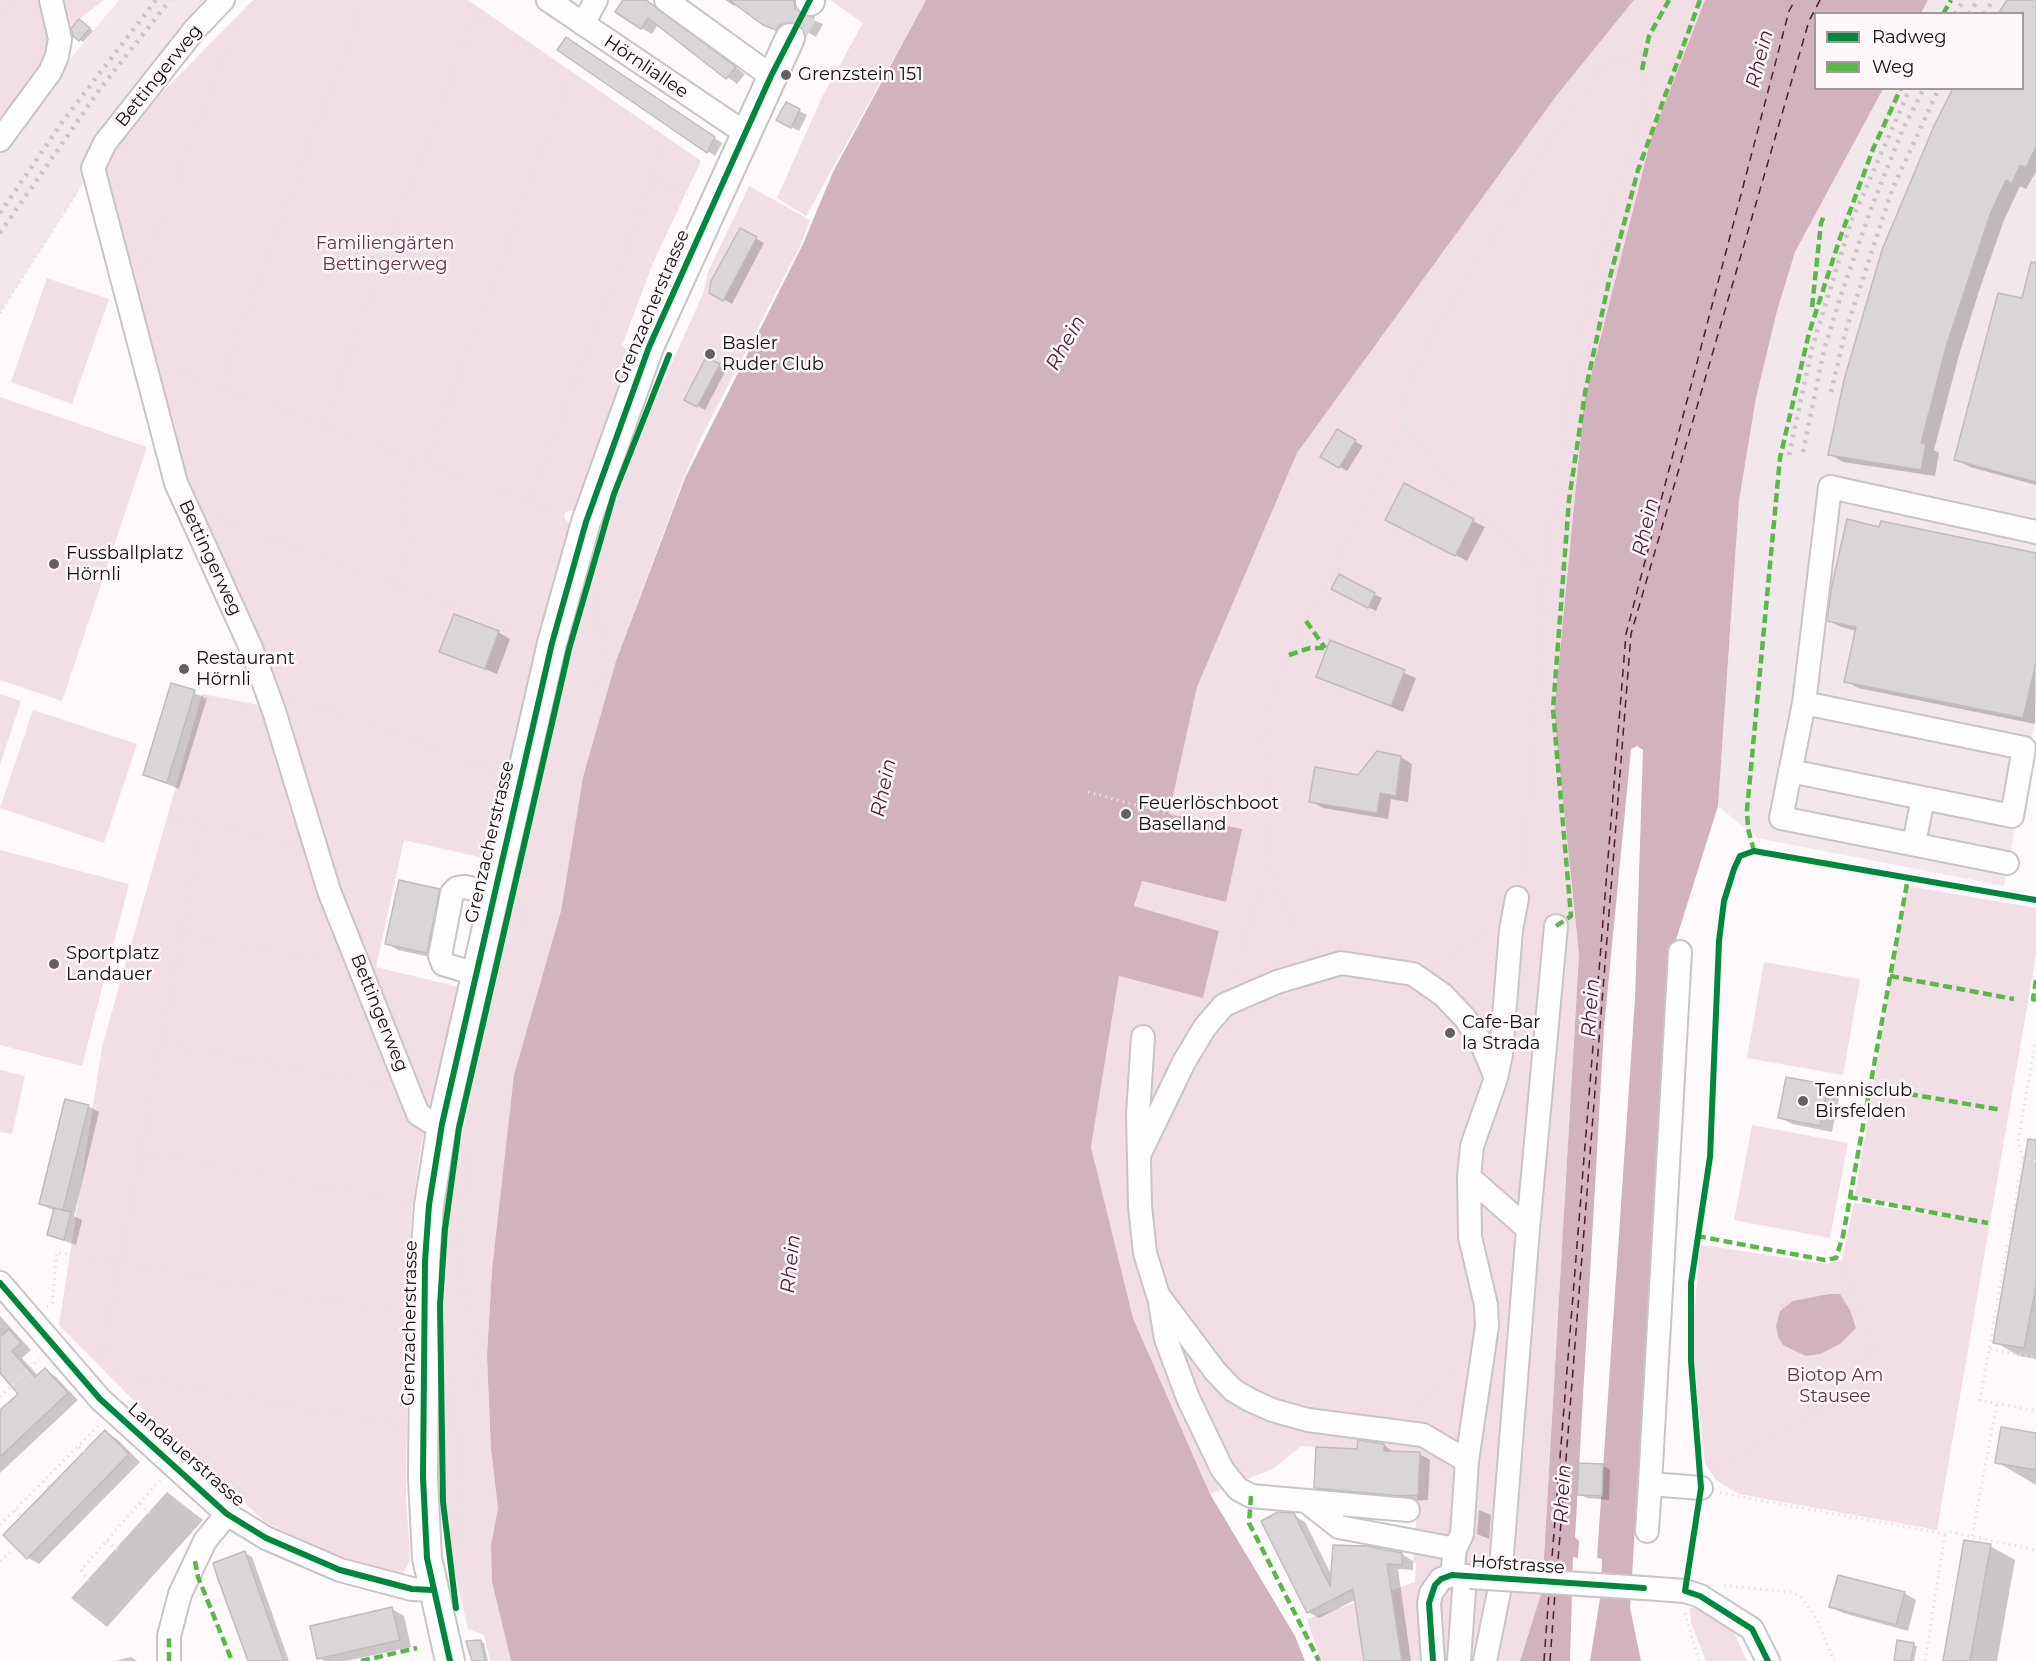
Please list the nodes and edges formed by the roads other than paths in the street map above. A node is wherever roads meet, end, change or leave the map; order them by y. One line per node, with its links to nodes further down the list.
1 (51, 0): 10 (street)
2 (223, 0): 24 (street, Bettingerweg)
3 (548, 0): 6 (street, Hörnliallee)
4 (596, 0): 6 (street)
5 (666, 0): 8 (street)
6 (583, 24): 9 (street, Hörnliallee)
7 (790, 38): 8 (main road, Grenzacherstrasse)
8 (773, 72): 9 (main road, Grenzacherstrasse)
9 (745, 133): 17 (main road, Grenzacherstrasse)
10 (0, 140)
11 (2036, 532): 12 (street)
12 (1804, 703): 13 (street); 14 (street)
13 (1790, 771): 14 (street); 15 (street)
14 (1923, 798): 15 (street)
15 (1914, 844): 16 (street)
16 (2007, 862)
17 (503, 895): 21 (main road, Grenzacherstrasse); 21 (street)
18 (1517, 898): 23 (street)
19 (1556, 926): 27 (street)
20 (1680, 952): 32 (street)
21 (476, 974): 24 (main road, Grenzacherstrasse)
22 (1143, 1037): 25 (street)
23 (1496, 1078): 25 (street); 26 (street)
24 (452, 1130): 39 (main road, Grenzacherstrasse)
25 (1140, 1155): 29 (street)
26 (1469, 1177): 27 (street); 30 (street)
27 (1528, 1229): 44 (street)
28 (0, 1283): 35 (street, Landauerstrasse)
29 (1158, 1295): 30 (street); 33 (street)
30 (1467, 1461): 37 (street)
31 (1705, 1481): 32 (street)
32 (1650, 1484): 36 (street)
33 (1306, 1501): 34 (street); 37 (street)
34 (1408, 1510)
35 (227, 1514): 39 (street, Landauerstrasse); 40 (street)
36 (1647, 1531)
37 (1455, 1549): 38 (street)
38 (1462, 1576): 42 (street, Hofstrasse); 43 (street); 45 (street, Hofstrasse, bridge)
39 (432, 1590): 41 (main road, Grenzacherstrasse)
40 (169, 1661)
41 (450, 1661)
42 (1433, 1661)
43 (1459, 1661)
44 (1485, 1661)
45 (1768, 1661)

